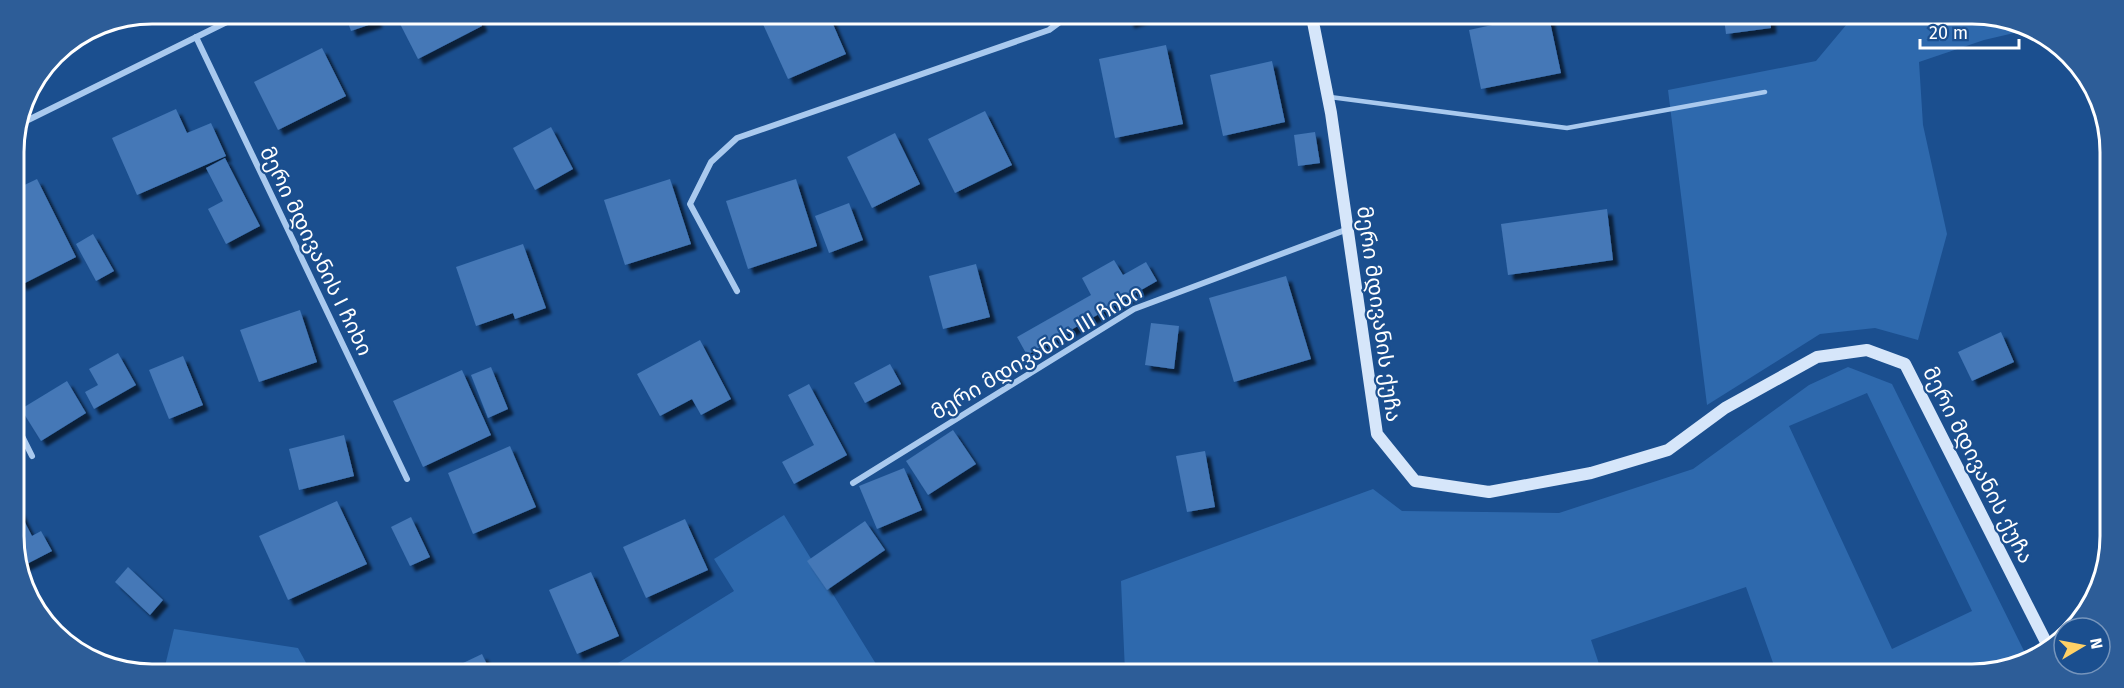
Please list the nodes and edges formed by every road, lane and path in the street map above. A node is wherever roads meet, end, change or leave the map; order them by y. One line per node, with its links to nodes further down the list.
1 (223, 24): 4 (street)
2 (1057, 24): 9 (street)
3 (1313, 24): 6 (street, მერი მდივანის ქუჩა)
4 (196, 37): 7 (street); 12 (street, მერი მდივანის I ჩიხი)
5 (1765, 92): 6 (lane)
6 (1327, 97): 8 (street, მერი მდივანის ქუჩა)
7 (28, 120)
8 (1348, 229): 13 (street, მერი მდივანის III ჩიხი); 14 (street, მერი მდივანის ქუჩა)
9 (737, 291)
10 (24, 440): 11 (street)
11 (32, 456)
12 (407, 479)
13 (853, 483)
14 (2045, 641)

